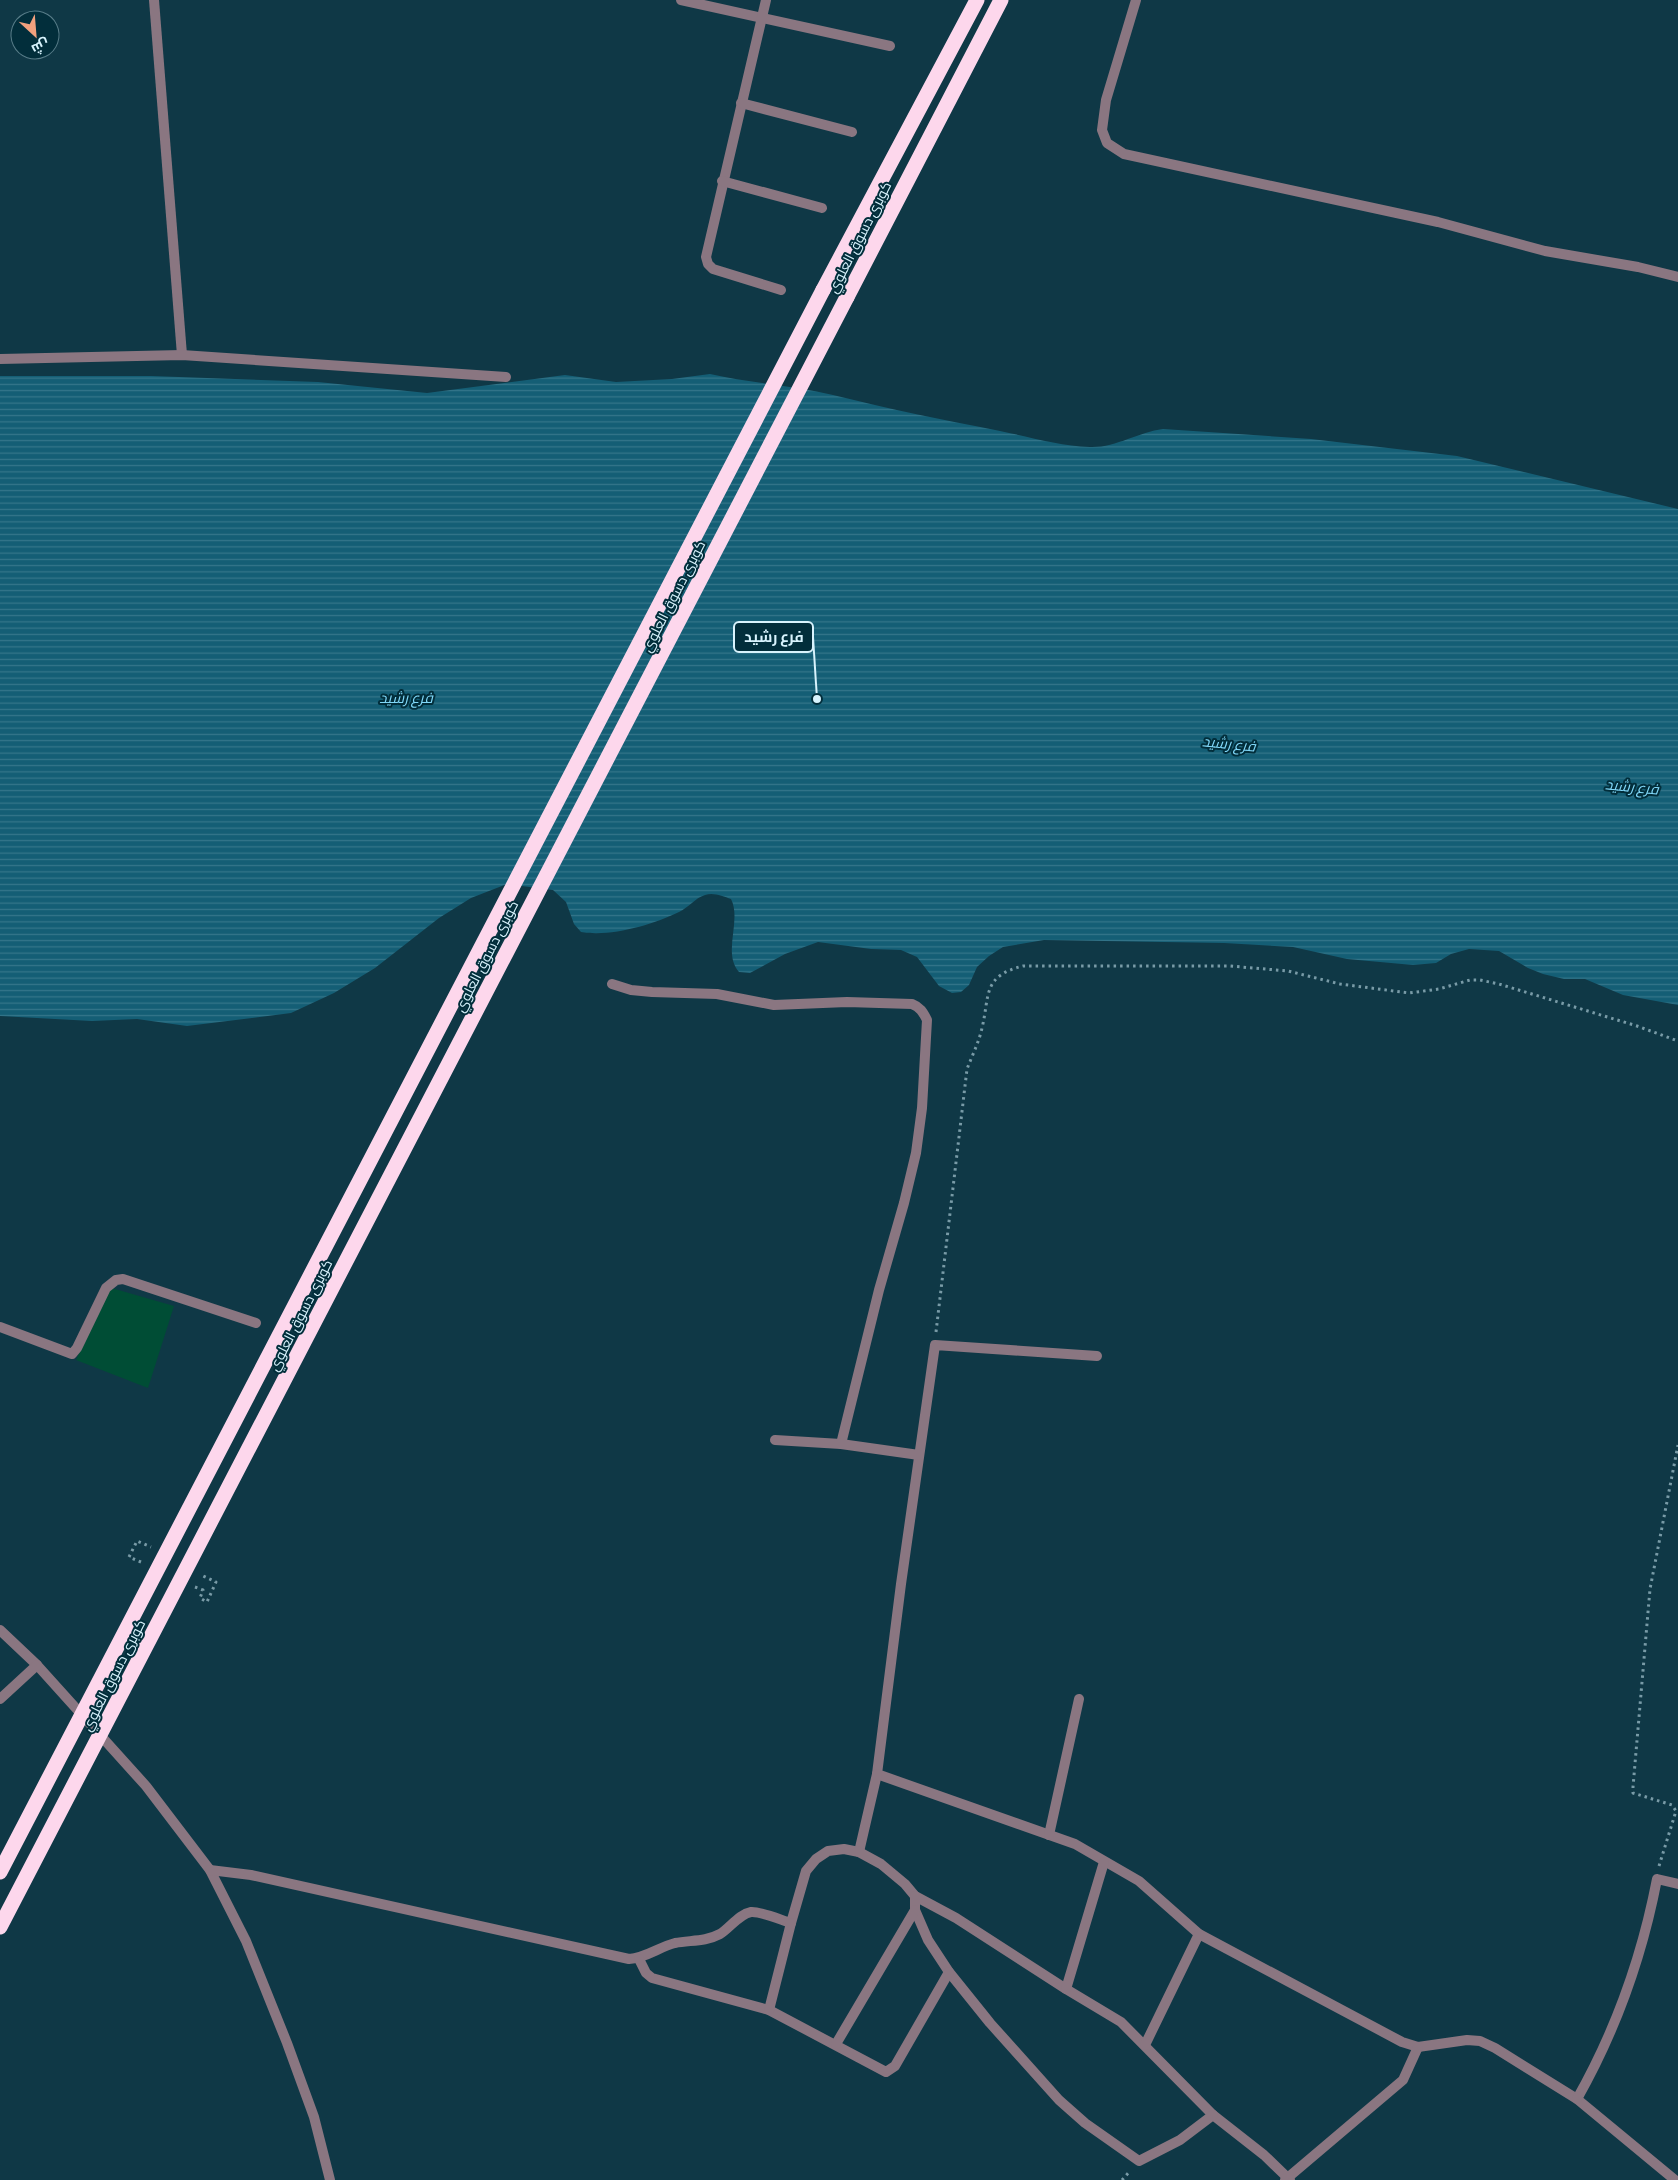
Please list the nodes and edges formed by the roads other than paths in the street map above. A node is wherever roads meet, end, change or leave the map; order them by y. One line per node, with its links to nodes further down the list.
1 (154, 0): 15 (street)
2 (681, 0): 7 (street)
3 (766, 0): 7 (street)
4 (977, 0): 34 (highway, كوبرى دسوق العلوي, bridge)
5 (1001, 0): 39 (highway, كوبرى دسوق العلوي, bridge)
6 (1136, 0): 13 (street)
7 (762, 19): 8 (street); 9 (street)
8 (890, 46)
9 (741, 103): 10 (street); 11 (street)
10 (852, 132)
11 (722, 181): 12 (street); 14 (street)
12 (822, 208)
13 (1678, 277)
14 (781, 290)
15 (182, 355): 16 (street); 17 (street)
16 (0, 359)
17 (506, 377)
18 (612, 984): 23 (street)
19 (256, 1323): 20 (street)
20 (0, 1327)
21 (1097, 1356): 24 (street)
22 (775, 1440): 23 (street)
23 (841, 1444): 24 (street)
24 (919, 1455): 29 (street)
25 (0, 1630): 26 (street)
26 (37, 1666): 27 (street); 33 (street)
27 (0, 1699)
28 (1079, 1700): 30 (street)
29 (877, 1774): 30 (street); 31 (street)
30 (1049, 1835): 32 (street)
31 (859, 1852): 36 (street); 38 (street)
32 (1104, 1862): 40 (street); 43 (street)
33 (210, 1870): 41 (street); 51 (street)
34 (0, 1872)
35 (1678, 1884): 48 (street)
36 (915, 1896): 37 (street); 43 (street)
37 (915, 1910): 42 (street); 45 (street)
38 (791, 1923): 41 (street); 44 (street)
39 (0, 1927)
40 (1198, 1934): 46 (street); 47 (street)
41 (639, 1959): 44 (street)
42 (949, 1972): 45 (street); 49 (street)
43 (1066, 1989): 46 (street)
44 (769, 2010): 45 (street)
45 (836, 2044)
46 (1145, 2045): 49 (street)
47 (1418, 2046): 48 (street); 50 (street)
48 (1577, 2099): 52 (street)
49 (1213, 2114): 50 (street)
50 (1288, 2179)
51 (330, 2180)
52 (1675, 2180)

